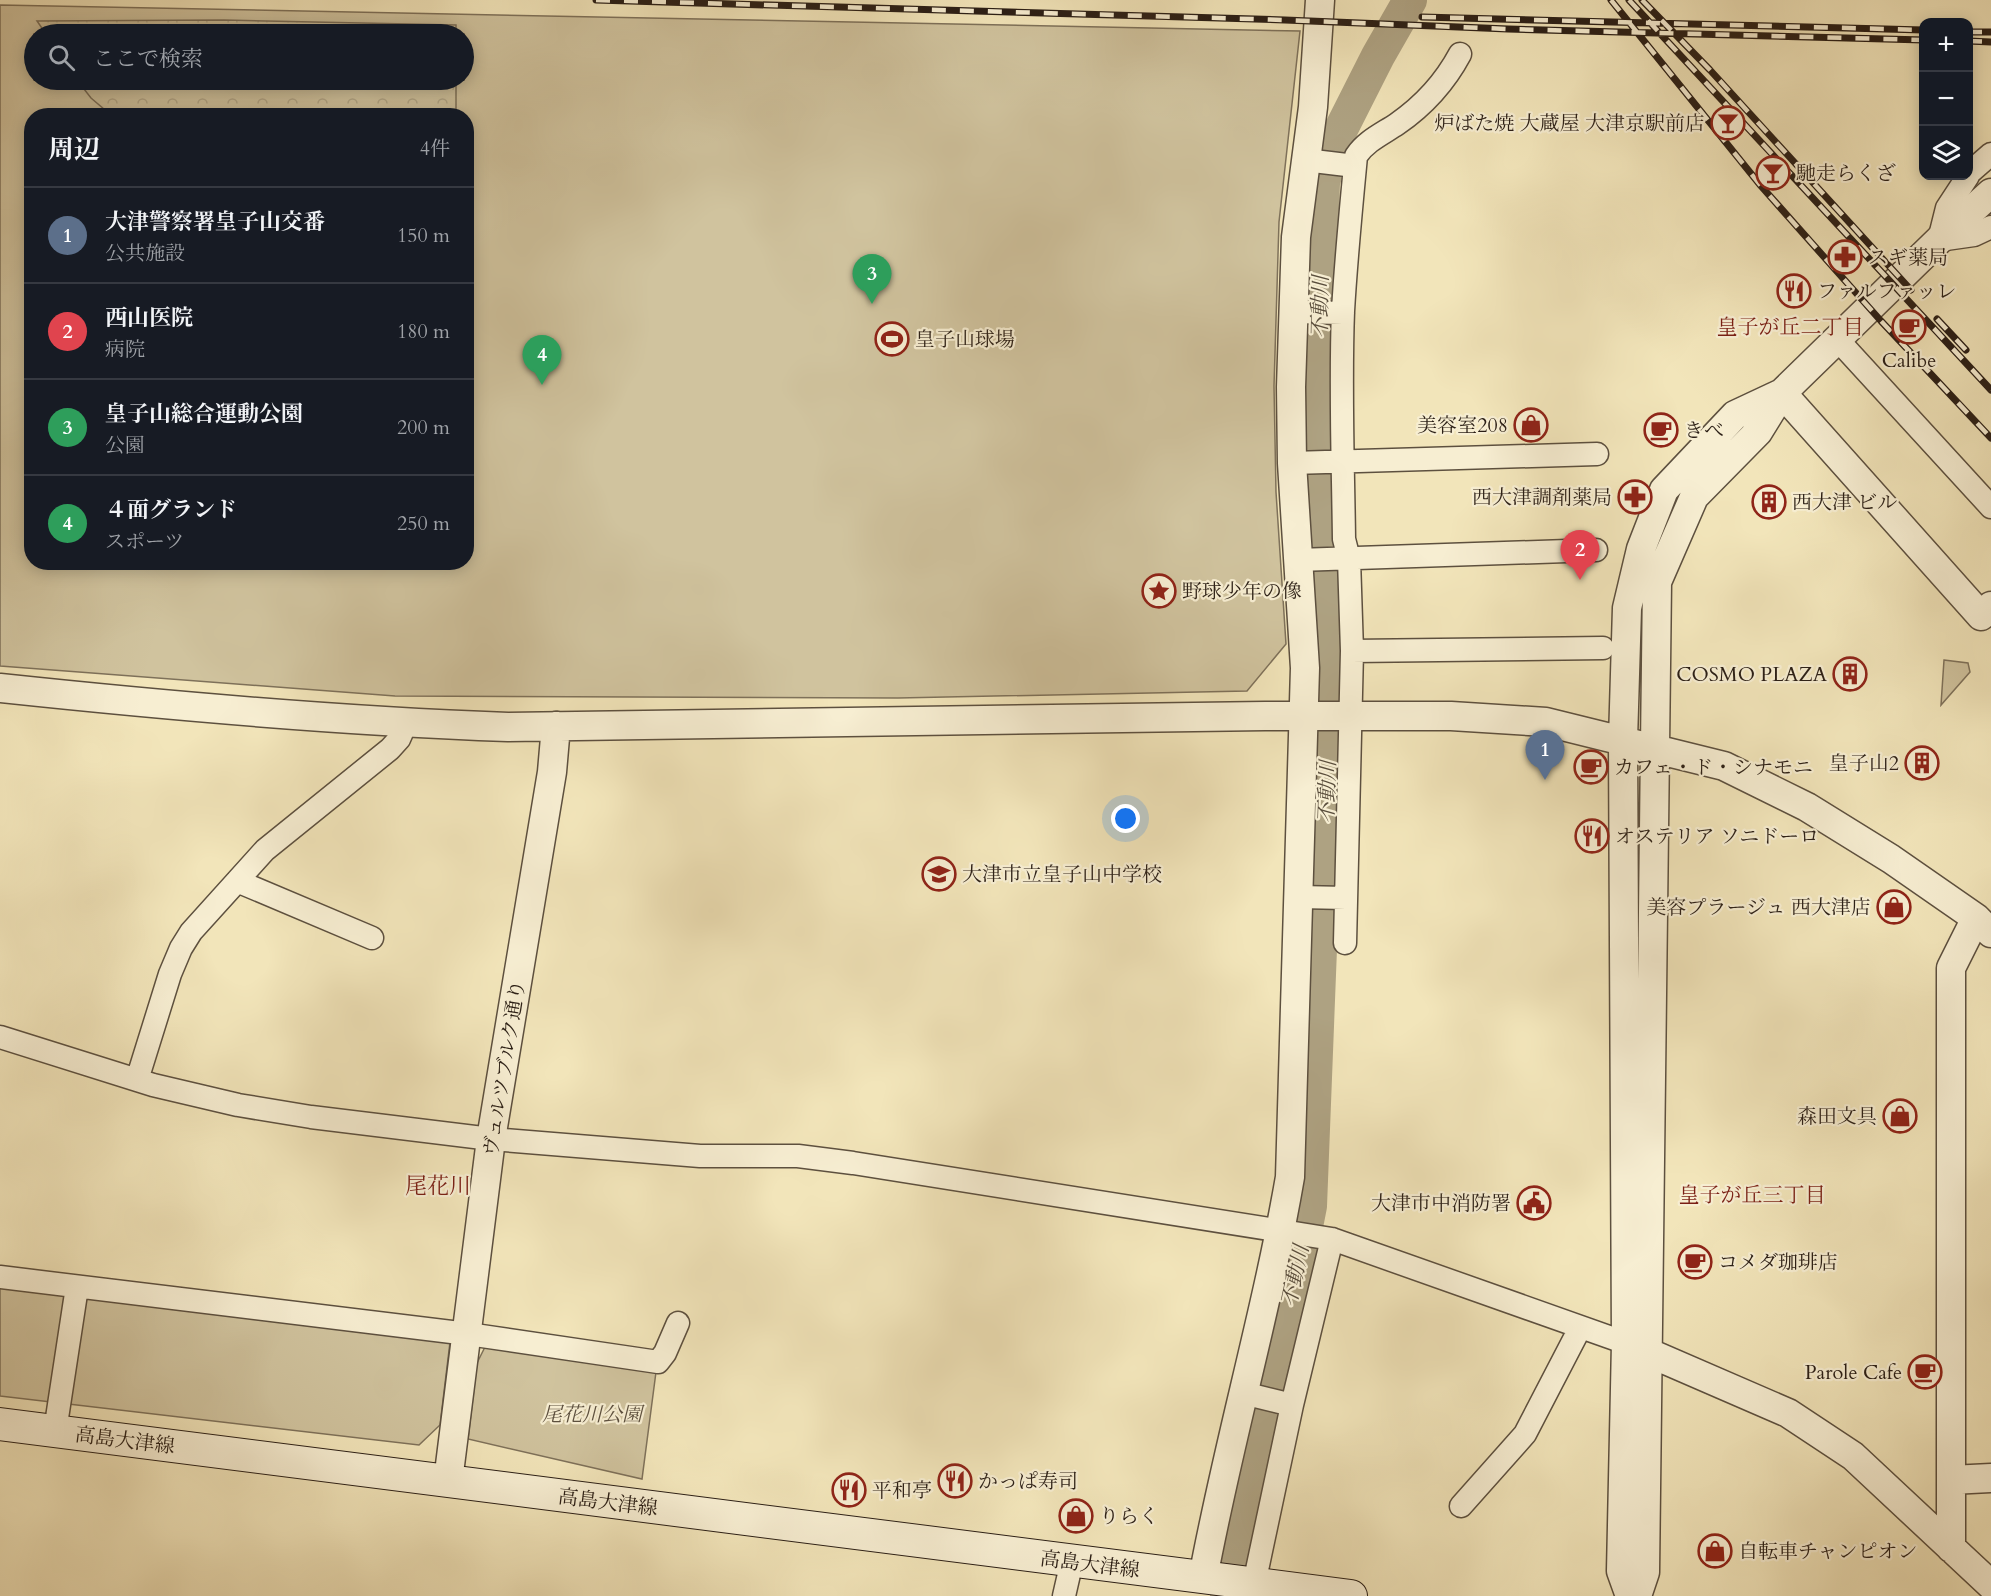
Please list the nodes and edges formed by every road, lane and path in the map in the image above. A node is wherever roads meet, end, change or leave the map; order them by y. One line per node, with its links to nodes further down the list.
1 (1320, 0): 4 (street)
2 (1460, 54): 5 (street)
3 (1991, 154): 6 (street)
4 (1306, 160): 5 (street); 11 (street)
5 (1354, 166): 12 (street)
6 (1973, 170)
7 (1965, 180): 10 (street)
8 (1991, 193): 10 (street)
9 (1991, 227): 10 (street)
10 (1939, 240): 13 (street)
11 (1295, 312): 12 (street); 17 (street)
12 (1343, 313): 16 (street)
13 (1837, 339): 14 (street); 18 (street)
14 (1782, 393): 22 (street); 30 (street); 31 (street)
15 (1597, 454): 16 (street)
16 (1342, 460): 17 (street); 20 (street)
17 (1293, 463): 21 (street)
18 (1991, 507)
19 (1596, 550): 20 (street)
20 (1348, 559): 21 (street); 24 (street)
21 (1299, 560): 26 (street)
22 (1991, 606)
23 (1603, 648): 24 (street)
24 (1352, 651): 27 (street)
25 (0, 688): 28 (street)
26 (1309, 716): 27 (street); 29 (street); 33 (street)
27 (1351, 716): 30 (street); 34 (street)
28 (406, 723): 29 (street); 32 (street)
29 (556, 726): 40 (street, ヴュルツブルク通り)
30 (1623, 740): 31 (street); 48 (street)
31 (1655, 749): 35 (street); 48 (street)
32 (237, 881): 36 (street); 39 (street)
33 (1299, 897): 34 (street); 41 (street)
34 (1346, 898): 37 (street)
35 (1983, 926): 54 (street)
36 (372, 938)
37 (1345, 943)
38 (0, 1037): 39 (street)
39 (136, 1080): 40 (street)
40 (491, 1139): 41 (street); 47 (street, ヴュルツブルク通り)
41 (1286, 1231): 42 (street); 49 (street)
42 (1328, 1238): 46 (street); 50 (street)
43 (0, 1276): 44 (street)
44 (77, 1287): 47 (street); 52 (street)
45 (678, 1323): 47 (street)
46 (1580, 1328): 48 (street); 56 (street)
47 (468, 1334): 55 (street, ヴュルツブルク通り)
48 (1637, 1348): 57 (street); 64 (street); 65 (street)
49 (1247, 1394): 50 (street); 60 (street)
50 (1289, 1404): 59 (street)
51 (0, 1424): 52 (main road, 高島大津線)
52 (55, 1431): 55 (main road, 高島大津線)
53 (1991, 1478): 54 (street)
54 (1951, 1480): 57 (street)
55 (448, 1481): 58 (main road, 高島大津線)
56 (1461, 1506)
57 (1951, 1548): 61 (street)
58 (1072, 1562): 60 (main road, 高島大津線); 62 (street)
59 (1252, 1583): 60 (main road, 高島大津線); 63 (main road)
60 (1206, 1584)
61 (1991, 1585)
62 (1064, 1596)
63 (1351, 1596)
64 (1630, 1596)
65 (1637, 1596)

